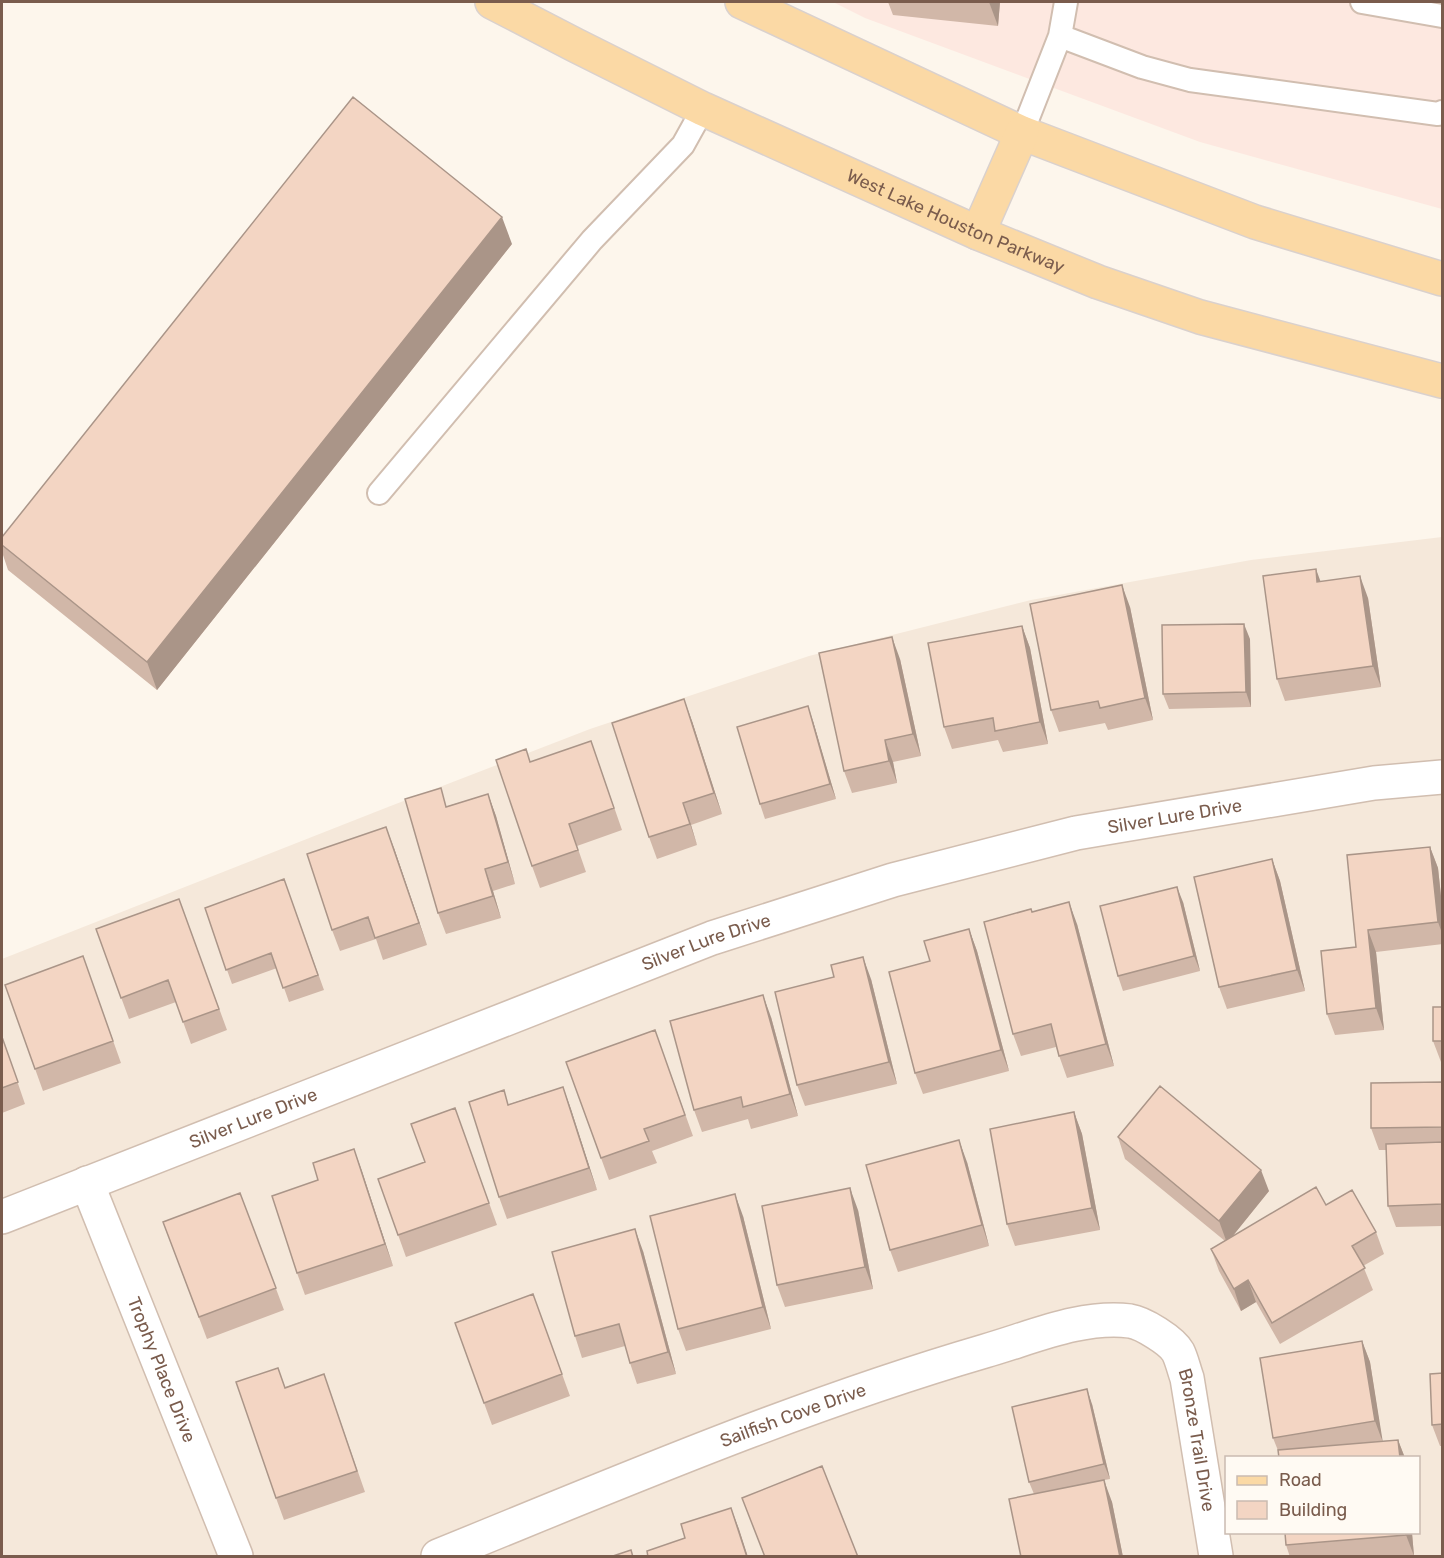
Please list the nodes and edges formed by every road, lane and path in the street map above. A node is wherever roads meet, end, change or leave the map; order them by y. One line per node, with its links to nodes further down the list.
1 (492, 2): 7 (main road, West Lake Houston Parkway)
2 (742, 2): 9 (main road)
3 (1066, 2): 6 (lane)
4 (1362, 2): 5 (lane)
5 (1443, 16)
6 (1060, 36): 8 (lane); 9 (lane)
7 (703, 109): 10 (main road, West Lake Houston Parkway); 13 (lane)
8 (1443, 112)
9 (1022, 134): 10 (main road); 11 (main road)
10 (978, 233): 12 (main road, West Lake Houston Parkway)
11 (1443, 279)
12 (1443, 381)
13 (379, 493)
14 (1443, 777): 15 (street, Silver Lure Drive)
15 (87, 1183): 16 (street, Silver Lure Drive); 18 (street, Trophy Place Drive)
16 (2, 1217)
17 (1159, 1334): 19 (street, Sailfish Cove Drive); 20 (street, Bronze Trail Drive)
18 (236, 1557)
19 (438, 1557)
20 (1216, 1557)

